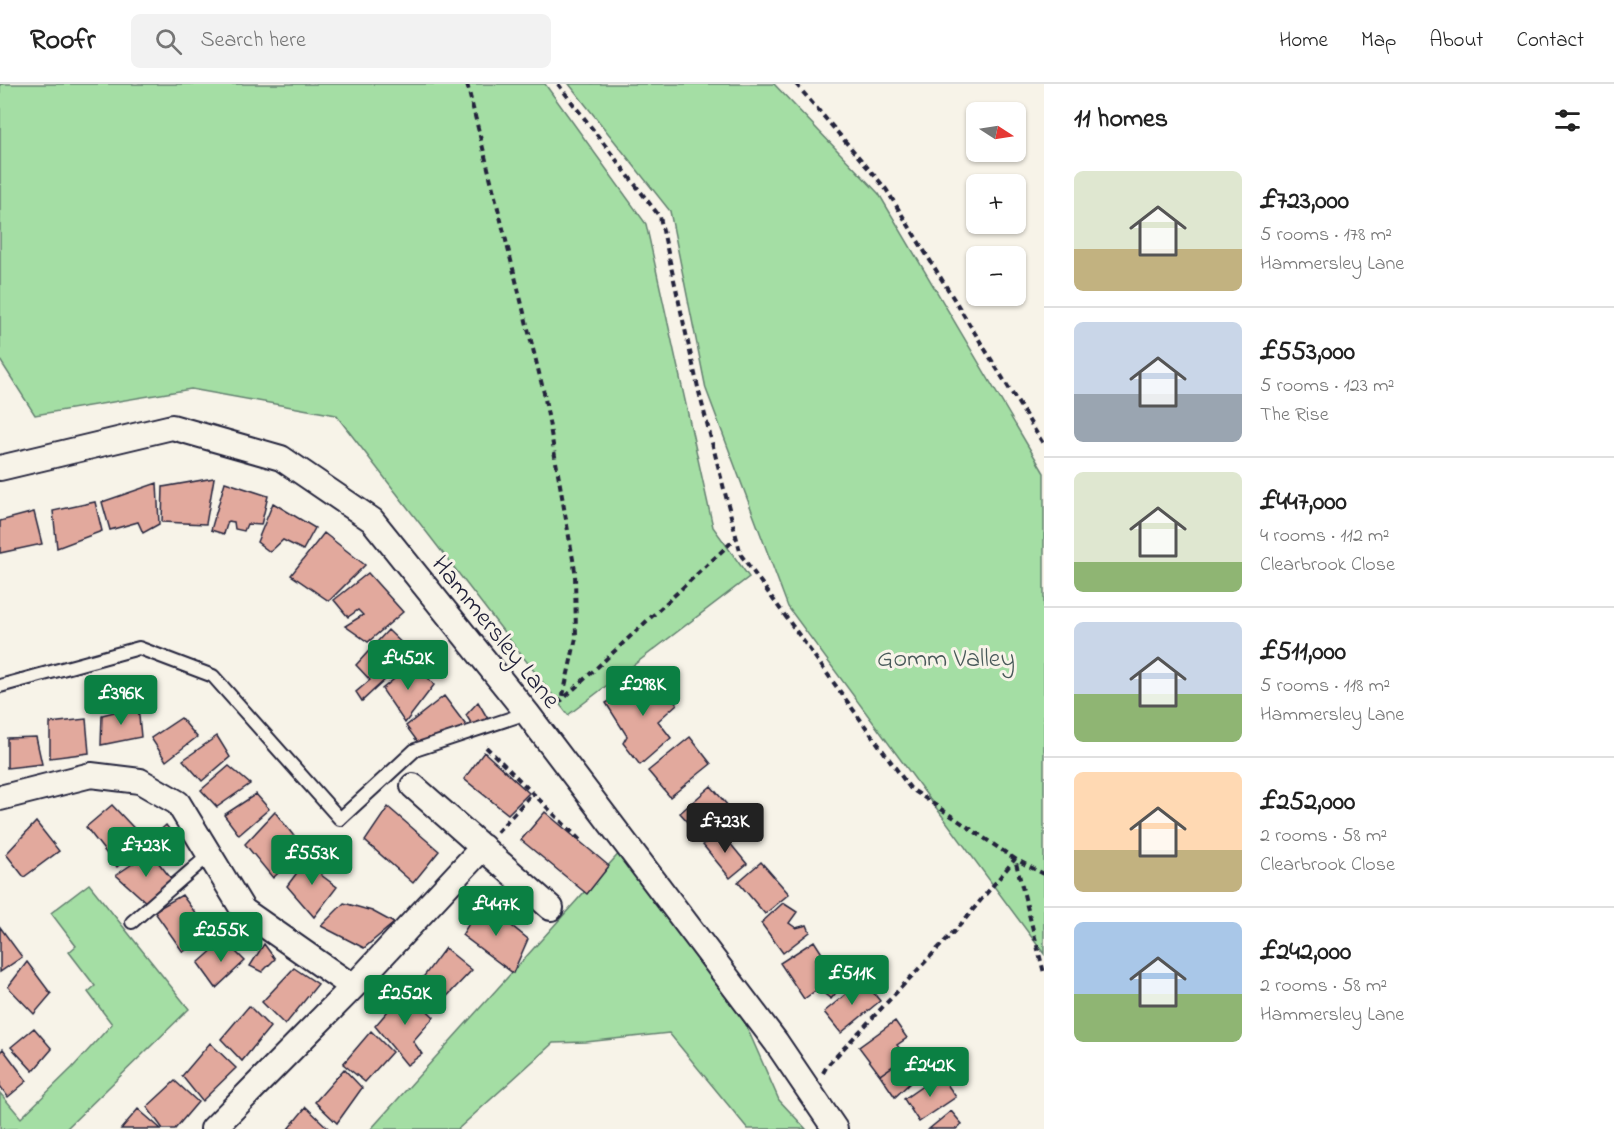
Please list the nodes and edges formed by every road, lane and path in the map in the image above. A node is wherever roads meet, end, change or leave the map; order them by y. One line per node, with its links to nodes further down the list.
1 (467, 84): 8 (path)
2 (558, 84): 6 (path)
3 (796, 84): 4 (path)
4 (1044, 445)
5 (0, 468): 9 (street, Hammersley Lane)
6 (736, 538): 8 (path); 17 (path)
7 (0, 686): 9 (lane)
8 (562, 700): 9 (path)
9 (527, 713): 23 (street, Hammersley Lane)
10 (486, 747): 12 (path)
11 (413, 786): 15 (street)
12 (533, 793): 14 (path); 15 (path)
13 (0, 798): 16 (street)
14 (582, 842)
15 (483, 847): 19 (street); 22 (street)
16 (209, 855): 20 (lane); 22 (street)
17 (1015, 859): 18 (path); 21 (path); 23 (path)
18 (1044, 874)
19 (551, 908)
20 (132, 922)
21 (1044, 974)
22 (353, 987): 24 (street)
23 (811, 1094): 25 (street, Hammersley Lane)
24 (213, 1129)
25 (835, 1129)

